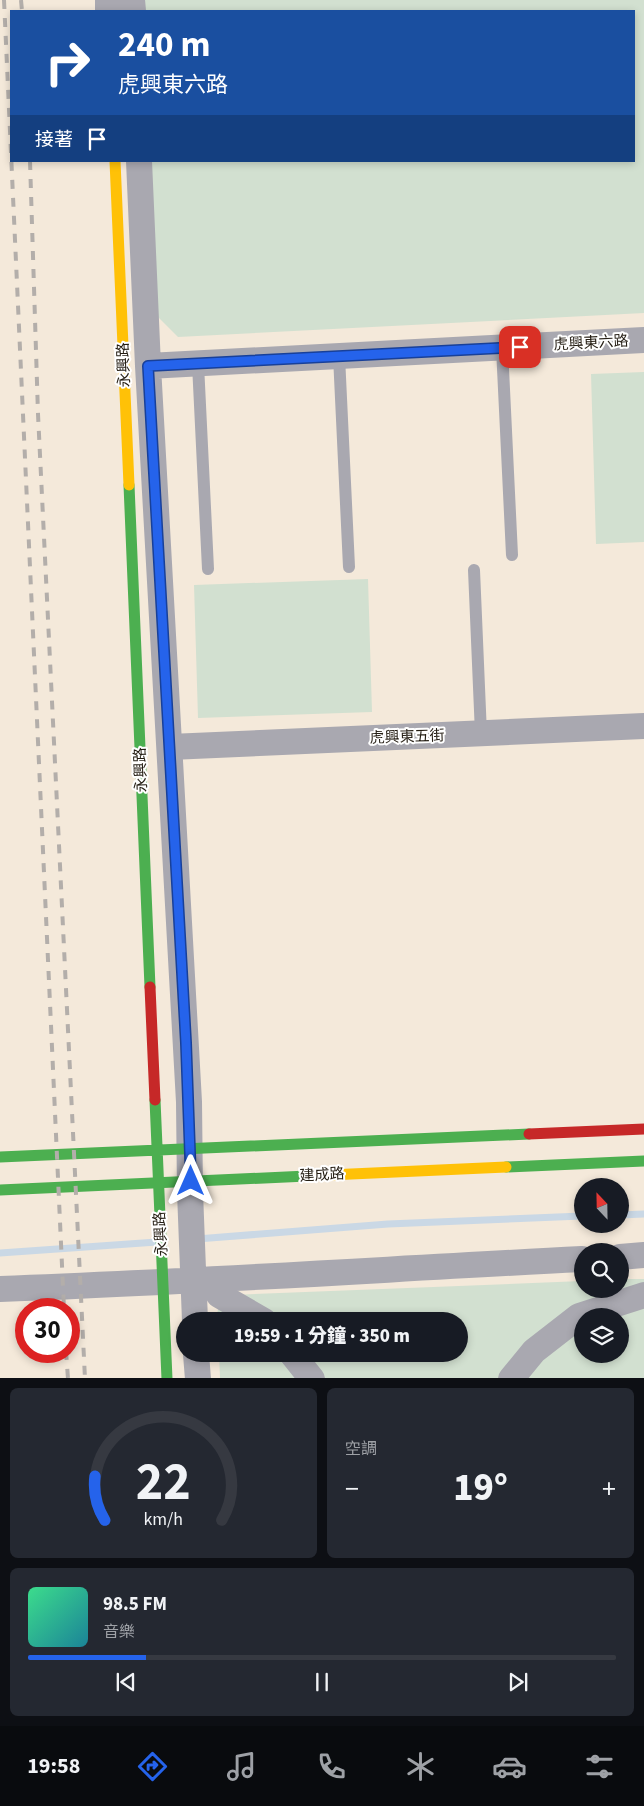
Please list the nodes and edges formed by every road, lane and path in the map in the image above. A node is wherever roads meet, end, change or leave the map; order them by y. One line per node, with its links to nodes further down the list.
1 (115, 162): 16 (street, 永興路)
2 (139, 162): 7 (street, 永興路)
3 (644, 340): 4 (street, 虎興東六路)
4 (502, 348): 5 (street, 虎興東六路); 8 (lane)
5 (339, 356): 6 (street, 虎興東六路); 9 (lane)
6 (198, 364): 7 (street, 虎興東六路); 10 (lane)
7 (148, 366): 14 (street, 永興路)
8 (512, 556)
9 (349, 567)
10 (208, 569)
11 (474, 570): 13 (lane)
12 (644, 726): 13 (street, 虎興東五街)
13 (481, 734): 14 (street, 虎興東五街)
14 (170, 747): 17 (street, 永興路)
15 (644, 1129): 17 (street)
16 (156, 1149): 17 (street); 18 (street); 20 (street, 永興路)
17 (191, 1149): 21 (street, 永興路)
18 (0, 1157)
19 (644, 1161): 21 (street, 建成路)
20 (158, 1182): 21 (street, 建成路); 22 (street, 建成路); 27 (street, 永興路)
21 (191, 1187): 26 (street, 永興路)
22 (0, 1190)
23 (644, 1255): 24 (street)
24 (629, 1256)
25 (574, 1259): 26 (street)
26 (193, 1273): 27 (street); 31 (street, 永興路)
27 (162, 1276): 28 (street); 35 (street, 永興路)
28 (0, 1289)
29 (219, 1295): 32 (street)
30 (644, 1295): 38 (street)
31 (195, 1312)
32 (248, 1312)
33 (197, 1362): 36 (street)
34 (299, 1362): 37 (street)
35 (167, 1378)
36 (198, 1378)
37 (312, 1378)
38 (510, 1378)

